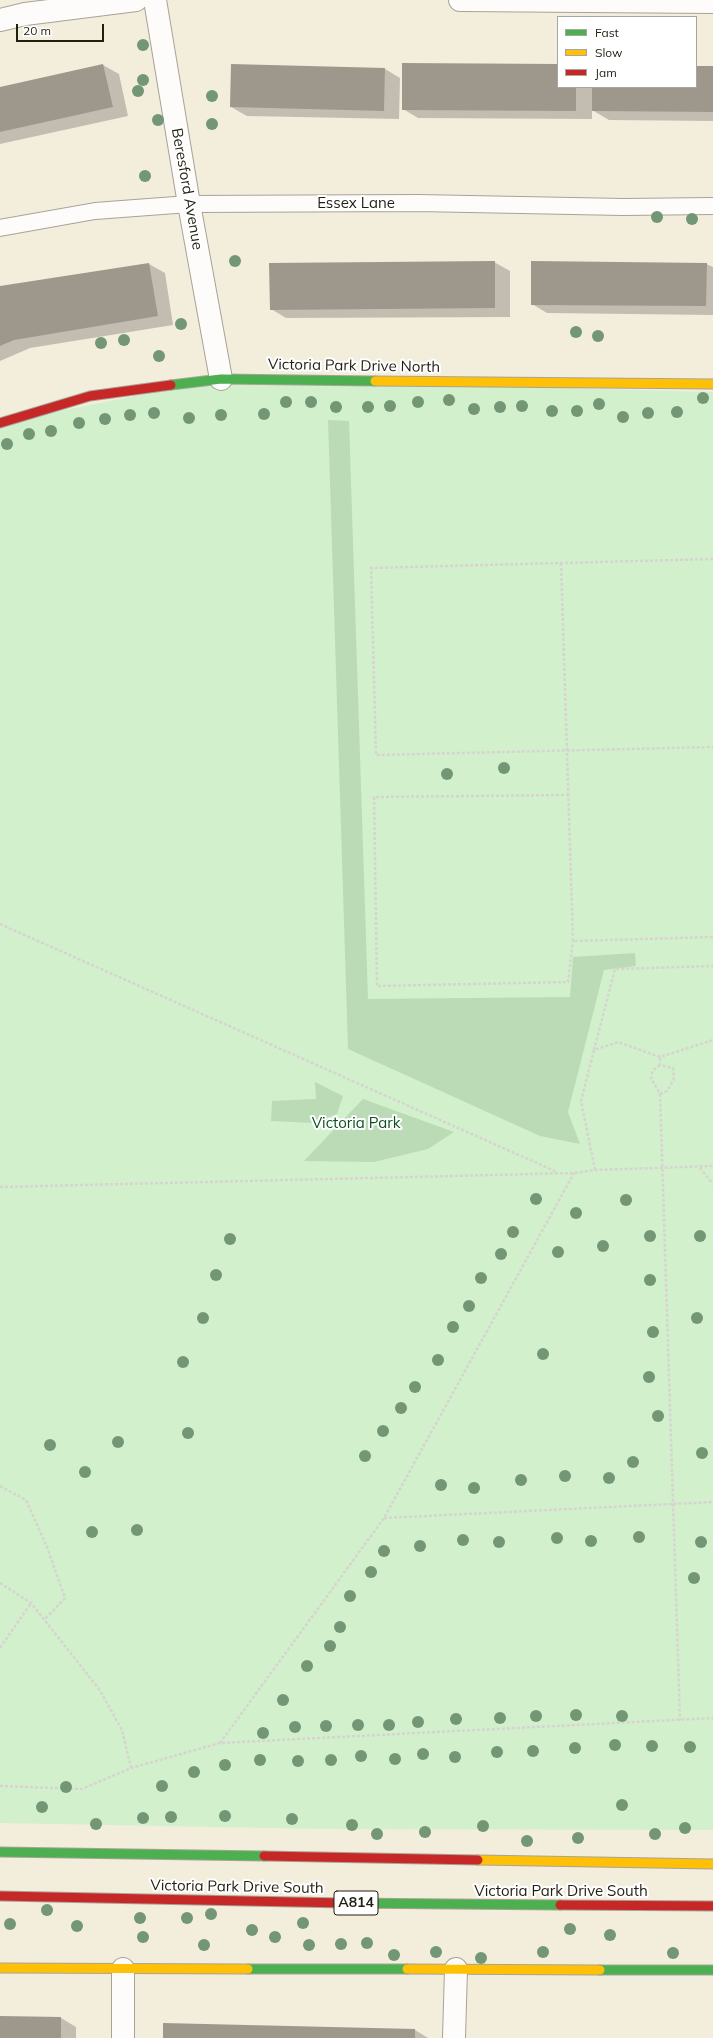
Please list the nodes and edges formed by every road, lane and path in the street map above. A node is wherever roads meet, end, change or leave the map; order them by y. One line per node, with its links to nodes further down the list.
1 (136, 0): 6 (street)
2 (155, 0): 7 (street, Beresford Avenue)
3 (460, 0): 4 (street)
4 (673, 1): 5 (street)
5 (713, 2)
6 (0, 20)
7 (189, 204): 8 (lane, Essex Lane); 9 (lane, Essex Lane); 10 (street, Beresford Avenue)
8 (713, 206)
9 (0, 228)
10 (221, 379): 11 (street, Victoria Park Drive North); 12 (street, Victoria Park Drive North)
11 (713, 384)
12 (0, 423)
13 (713, 559): 14 (path)
14 (561, 563): 16 (path); 16 (path)
15 (713, 747): 16 (path)
16 (568, 750): 17 (path)
17 (569, 796): 20 (path); 20 (path)
18 (0, 924): 31 (path)
19 (713, 937): 20 (path)
20 (573, 941)
21 (713, 966): 23 (path)
22 (713, 1040): 24 (path)
23 (594, 1050): 24 (path); 30 (path)
24 (660, 1057): 25 (path)
25 (660, 1065): 26 (path); 26 (path)
26 (660, 1094): 29 (path)
27 (713, 1166): 28 (path)
28 (700, 1167): 29 (path); 33 (path)
29 (662, 1169): 30 (path); 37 (path)
30 (594, 1170): 32 (path)
31 (558, 1173): 32 (path); 34 (path)
32 (575, 1173): 38 (path)
33 (713, 1184)
34 (0, 1187)
35 (0, 1486): 41 (path)
36 (713, 1502): 37 (path)
37 (674, 1504): 38 (path); 44 (path)
38 (384, 1518): 45 (path)
39 (0, 1583): 40 (path)
40 (31, 1604): 41 (path); 42 (path)
41 (44, 1620): 46 (path)
42 (0, 1648)
43 (713, 1718): 44 (path)
44 (680, 1720): 45 (path)
45 (220, 1743): 46 (path)
46 (130, 1768): 47 (path)
47 (0, 1786)
48 (0, 1852): 49 (street, Victoria Park Drive South)
49 (713, 1864)
50 (0, 1896): 51 (street, Victoria Park Drive South / A814)
51 (713, 1906)
52 (0, 1968): 53 (street)
53 (123, 1969): 54 (street); 56 (street)
54 (456, 1969): 55 (street); 57 (street)
55 (713, 1970)
56 (123, 2038)
57 (454, 2038)

